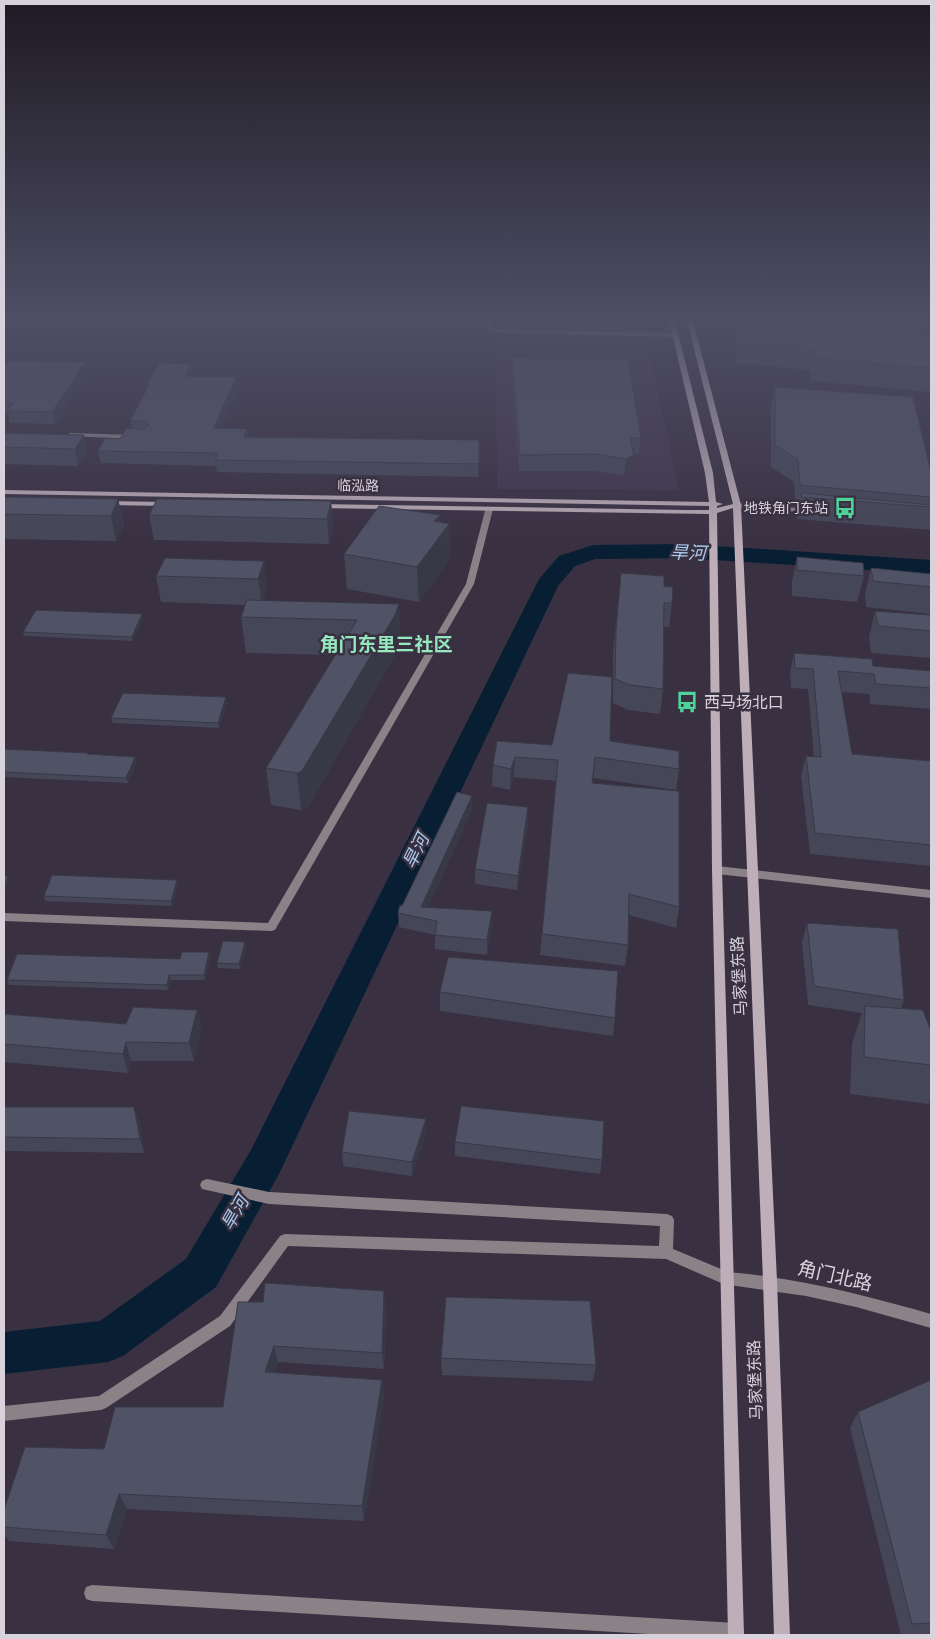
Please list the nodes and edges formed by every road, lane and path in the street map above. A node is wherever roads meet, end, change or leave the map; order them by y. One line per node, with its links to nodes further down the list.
1 (690, 397): 10 (main road, 马家堡东路)
2 (710, 397): 8 (main road, 马家堡东路)
3 (60, 435): 4 (street)
4 (146, 437)
5 (4, 492): 10 (main road, 临泓路)
6 (96, 503): 7 (main road)
7 (175, 504)
8 (738, 505): 10 (main road); 12 (street); 14 (main road, 马家堡东路)
9 (303, 506): 11 (main road, 临泓路)
10 (712, 508): 11 (main road, 临泓路); 13 (main road, 马家堡东路)
11 (489, 509): 16 (street)
12 (816, 512)
13 (717, 870): 14 (street); 19 (main road, 马家堡东路)
14 (752, 874): 15 (street); 20 (main road, 马家堡东路)
15 (931, 894)
16 (4, 917)
17 (207, 1185): 18 (street)
18 (666, 1253): 19 (street); 22 (street)
19 (728, 1279): 20 (street, 角门北路); 24 (main road, 马家堡东路)
20 (770, 1281): 21 (street, 角门北路); 25 (main road, 马家堡东路)
21 (931, 1321)
22 (4, 1414)
23 (92, 1593): 24 (street)
24 (736, 1633)
25 (782, 1635)

